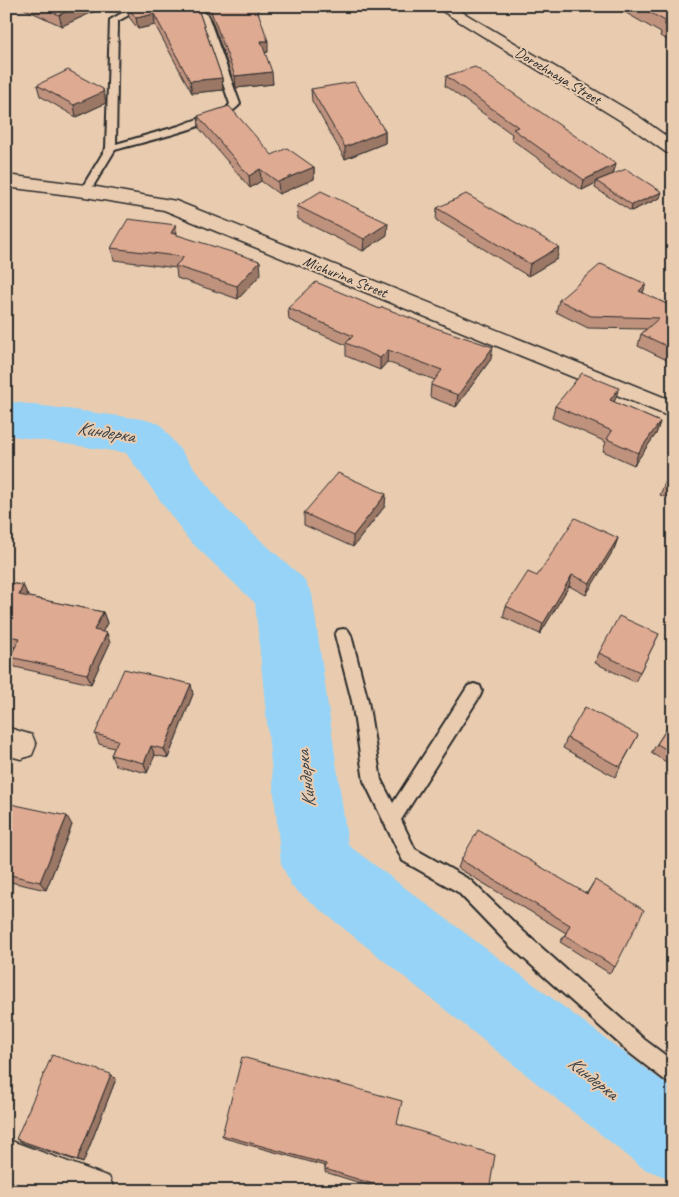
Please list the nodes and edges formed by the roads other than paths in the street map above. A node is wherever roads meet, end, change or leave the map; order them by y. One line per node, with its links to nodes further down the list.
1 (141, 6): 4 (lane)
2 (192, 6): 4 (lane)
3 (441, 6): 5 (street, Dorozhnaya Street)
4 (112, 148): 7 (lane)
5 (672, 148)
6 (6, 181): 7 (street, Michurina Street)
7 (85, 191): 8 (street, Michurina Street)
8 (673, 410)
9 (343, 635): 11 (lane)
10 (474, 690): 11 (lane)
11 (392, 819): 12 (lane)
12 (673, 1074)
13 (6, 1159): 14 (street)
14 (95, 1191)

